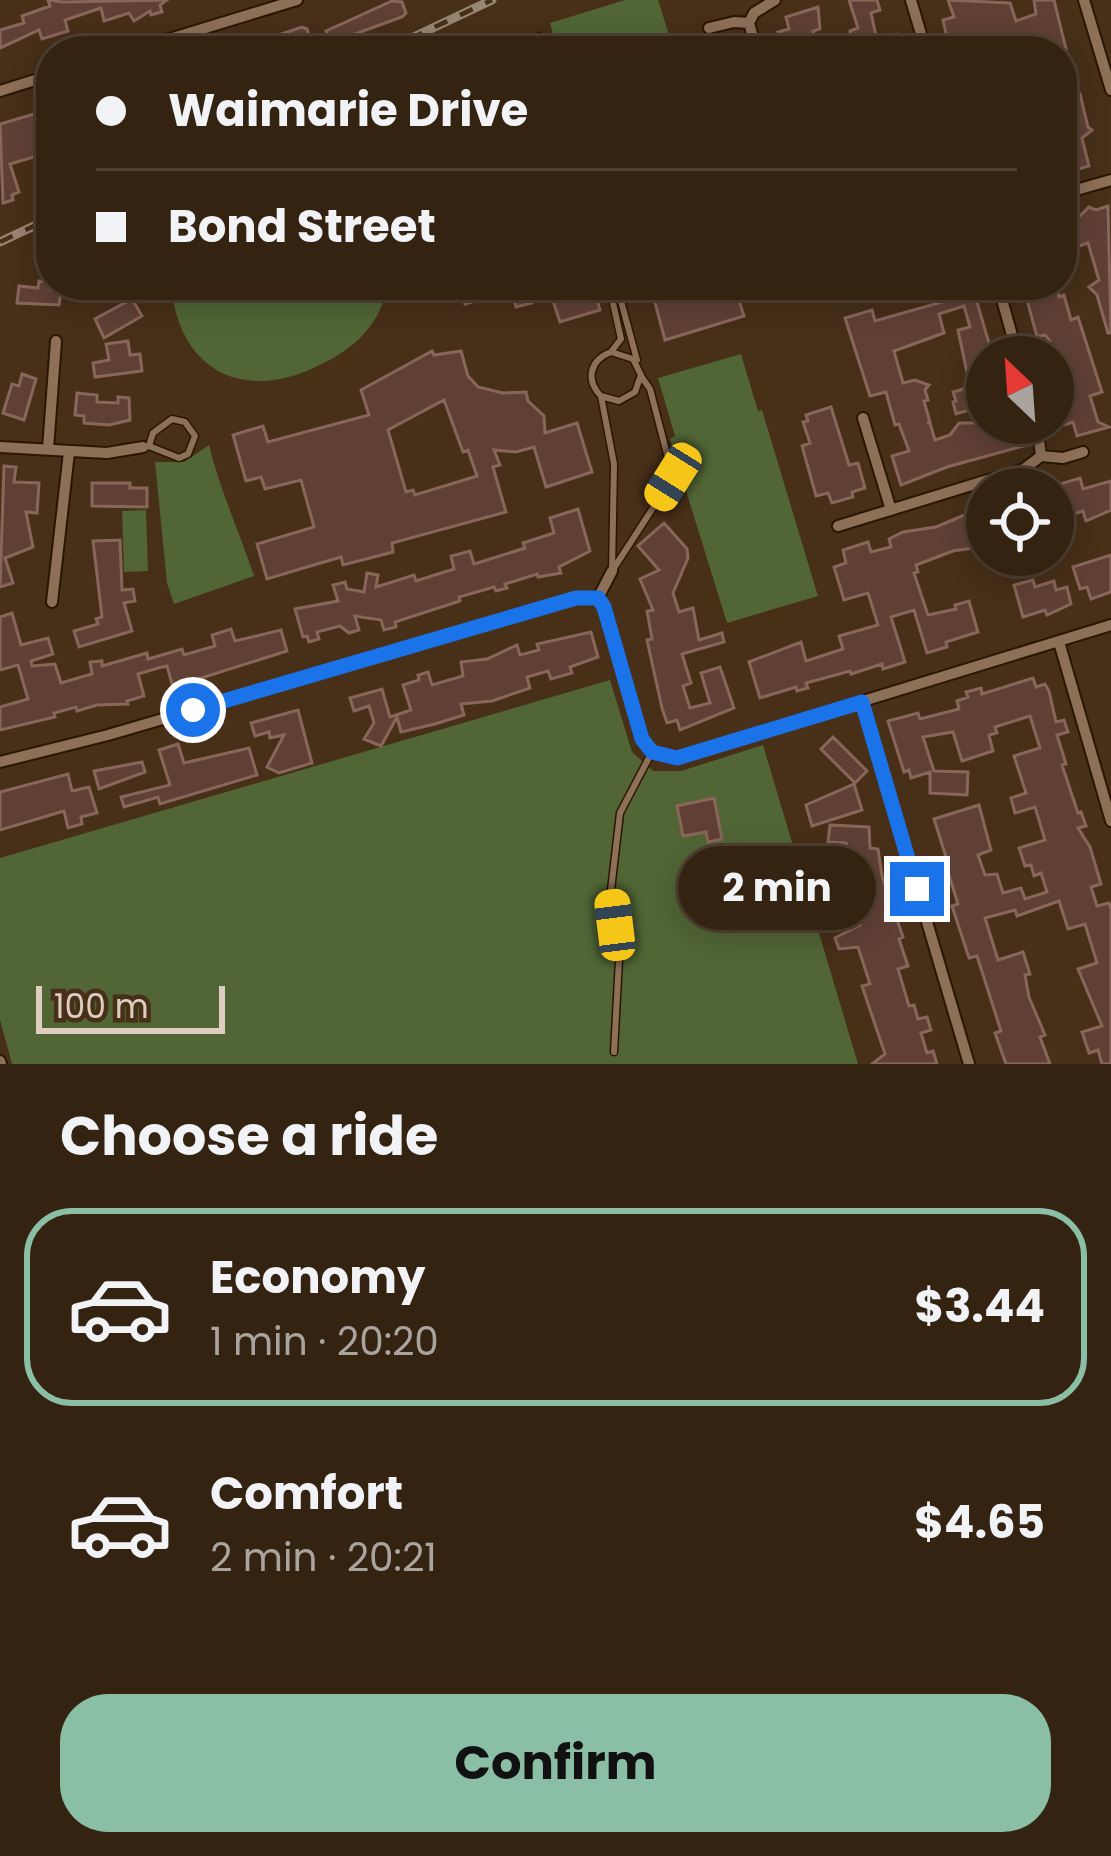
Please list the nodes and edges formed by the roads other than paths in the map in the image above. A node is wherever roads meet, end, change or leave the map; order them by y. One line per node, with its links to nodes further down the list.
1 (297, 0): 7 (street)
2 (775, 0): 5 (street)
3 (911, 0): 9 (street)
4 (1084, 0): 10 (street)
5 (749, 23): 6 (street); 8 (street)
6 (709, 28)
7 (179, 36)
8 (753, 36)
9 (922, 36)
10 (1107, 62): 12 (street)
11 (36, 80): 13 (street)
12 (1111, 90)
13 (0, 91)
14 (1111, 181): 15 (street)
15 (1077, 190)
16 (613, 300): 21 (lane)
17 (624, 300): 22 (lane)
18 (1002, 300): 19 (street)
19 (1012, 336)
20 (56, 341): 29 (street)
21 (611, 352): 22 (lane); 24 (lane)
22 (637, 363): 23 (lane)
23 (640, 375): 24 (lane); 35 (lane)
24 (601, 396): 35 (lane)
25 (863, 418): 33 (street)
26 (1040, 444): 32 (street)
27 (146, 446): 27 (lane); 30 (street)
28 (0, 447): 29 (street)
29 (48, 448): 30 (street)
30 (69, 452): 37 (street)
31 (1083, 452): 32 (street)
32 (1041, 456): 33 (street)
33 (891, 510): 34 (street)
34 (838, 526)
35 (612, 571): 36 (street)
36 (598, 598): 41 (street); 42 (street)
37 (52, 602)
38 (1111, 625): 39 (street)
39 (1059, 642): 40 (street); 43 (street)
40 (862, 702): 41 (street); 45 (street)
41 (652, 752): 44 (lane)
42 (0, 762)
43 (1111, 821)
44 (614, 1052)
45 (969, 1064)

